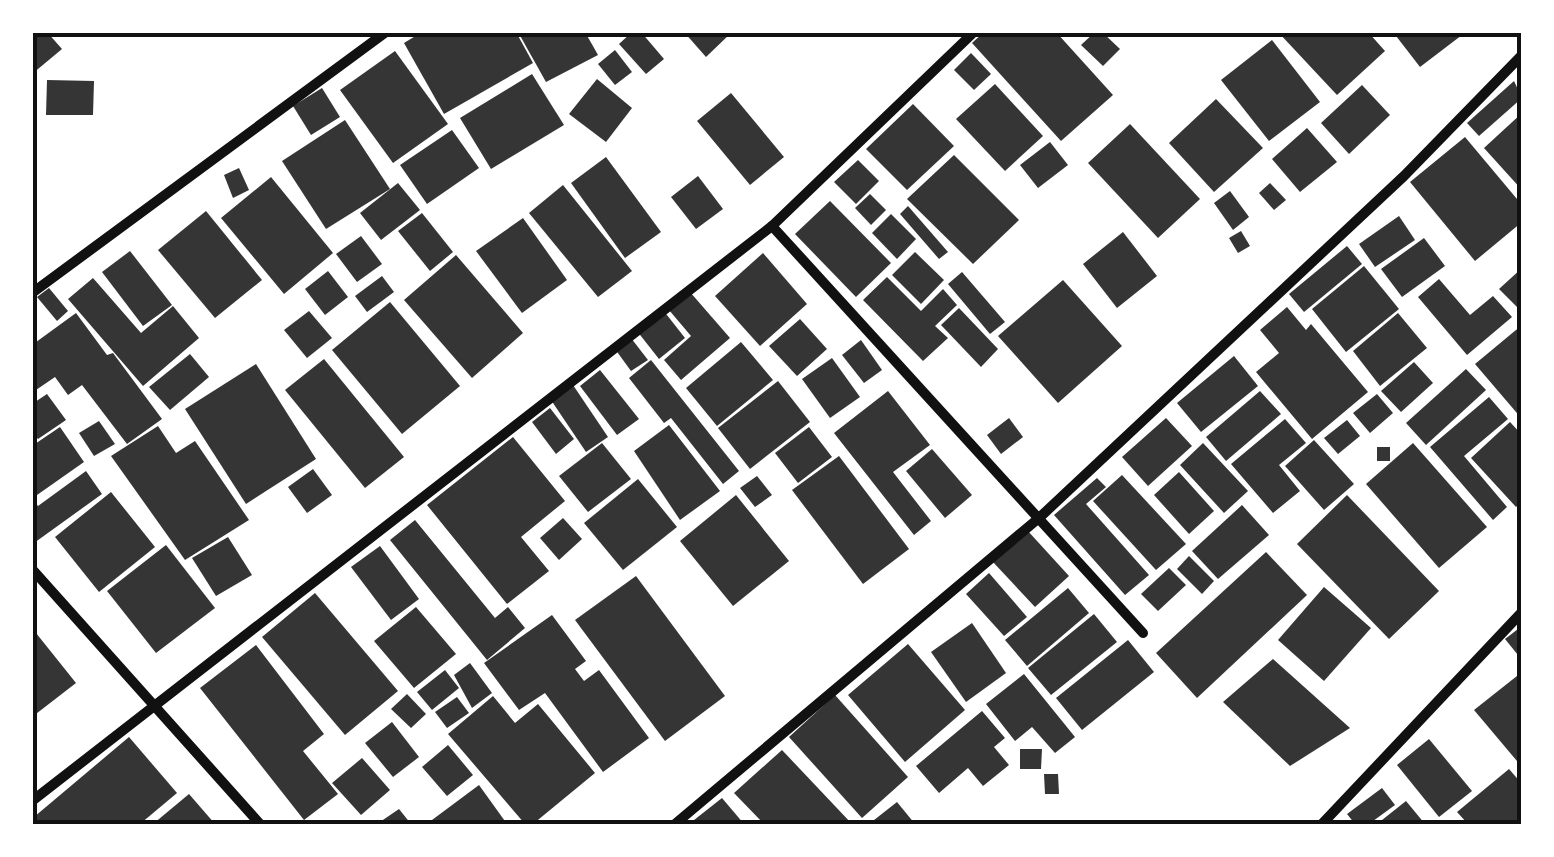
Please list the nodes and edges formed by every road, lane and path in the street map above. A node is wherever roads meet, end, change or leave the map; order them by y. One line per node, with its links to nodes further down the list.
1 (386, 32): 5 (street)
2 (974, 32): 4 (street)
3 (1522, 55): 6 (street)
4 (772, 226): 6 (street); 10 (street)
5 (32, 293)
6 (1040, 518): 9 (street); 13 (street)
7 (32, 569): 10 (street)
8 (1522, 612): 14 (street)
9 (1143, 633)
10 (156, 705): 11 (street); 12 (street)
11 (32, 801)
12 (260, 824)
13 (675, 824)
14 (1322, 824)

